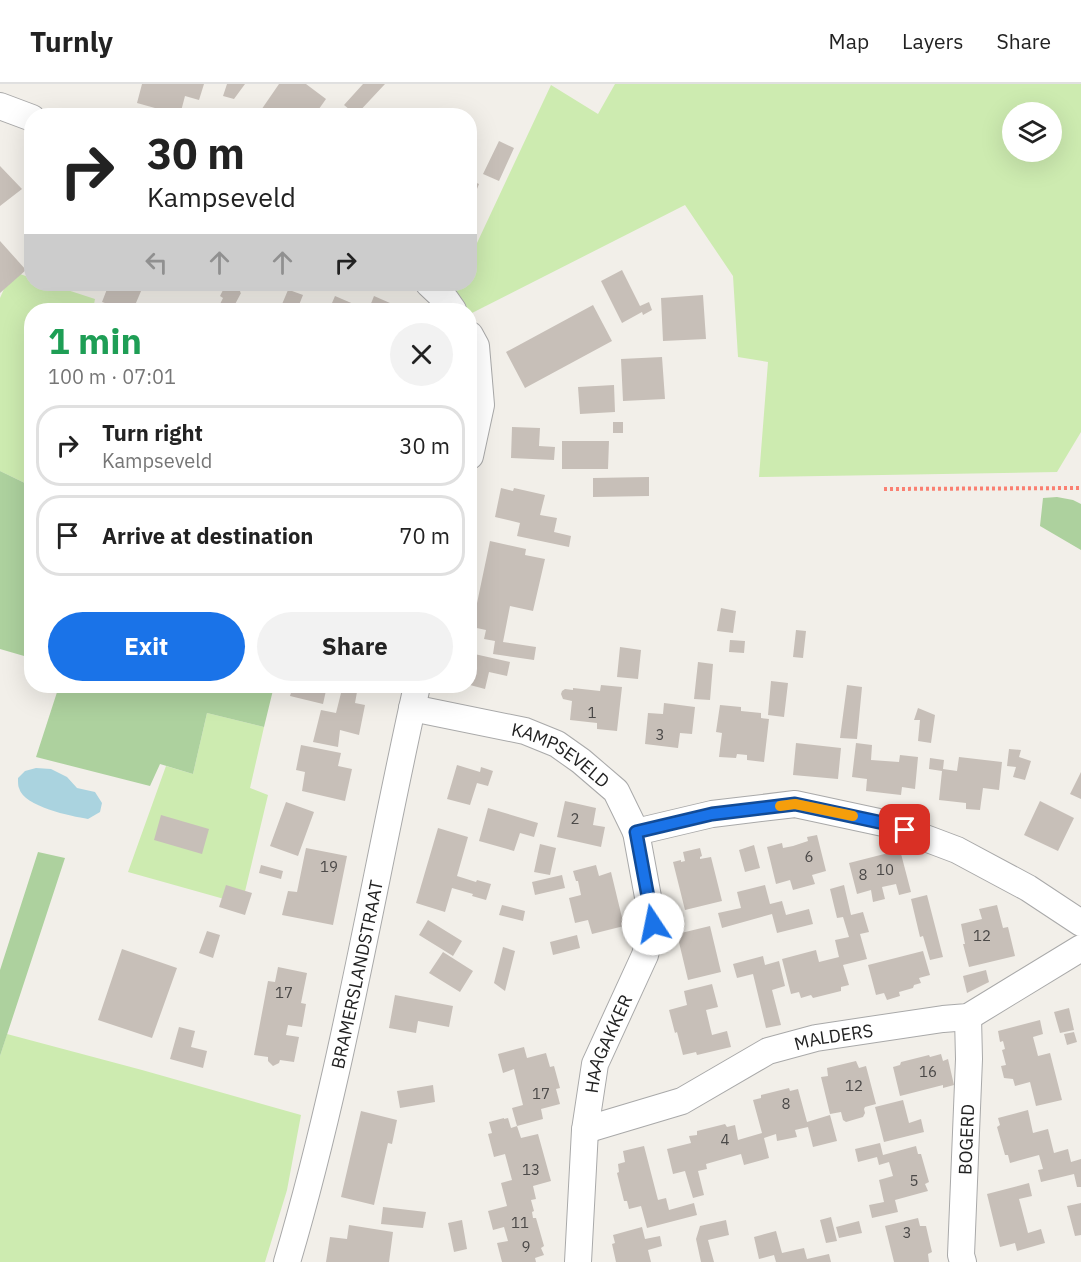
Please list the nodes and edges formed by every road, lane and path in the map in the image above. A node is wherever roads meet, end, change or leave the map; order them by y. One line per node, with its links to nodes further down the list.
1 (0, 106): 2 (street)
2 (24, 115)
3 (436, 291): 4 (street)
4 (448, 303)
5 (477, 357): 6 (street)
6 (477, 424)
7 (884, 489): 8 (path)
8 (1081, 489)
9 (415, 697): 10 (street, KAMPSEVELD); 15 (street, BRAMERSLANDSTRAAT)
10 (636, 832): 11 (street); 14 (street, HAAGAKKER)
11 (1081, 923)
12 (1081, 948): 13 (street, MALDERS)
13 (968, 1017): 14 (street, MALDERS); 17 (street, BOGERD)
14 (585, 1130): 16 (street, HAAGAKKER)
15 (287, 1262)
16 (578, 1262)
17 (963, 1262)

